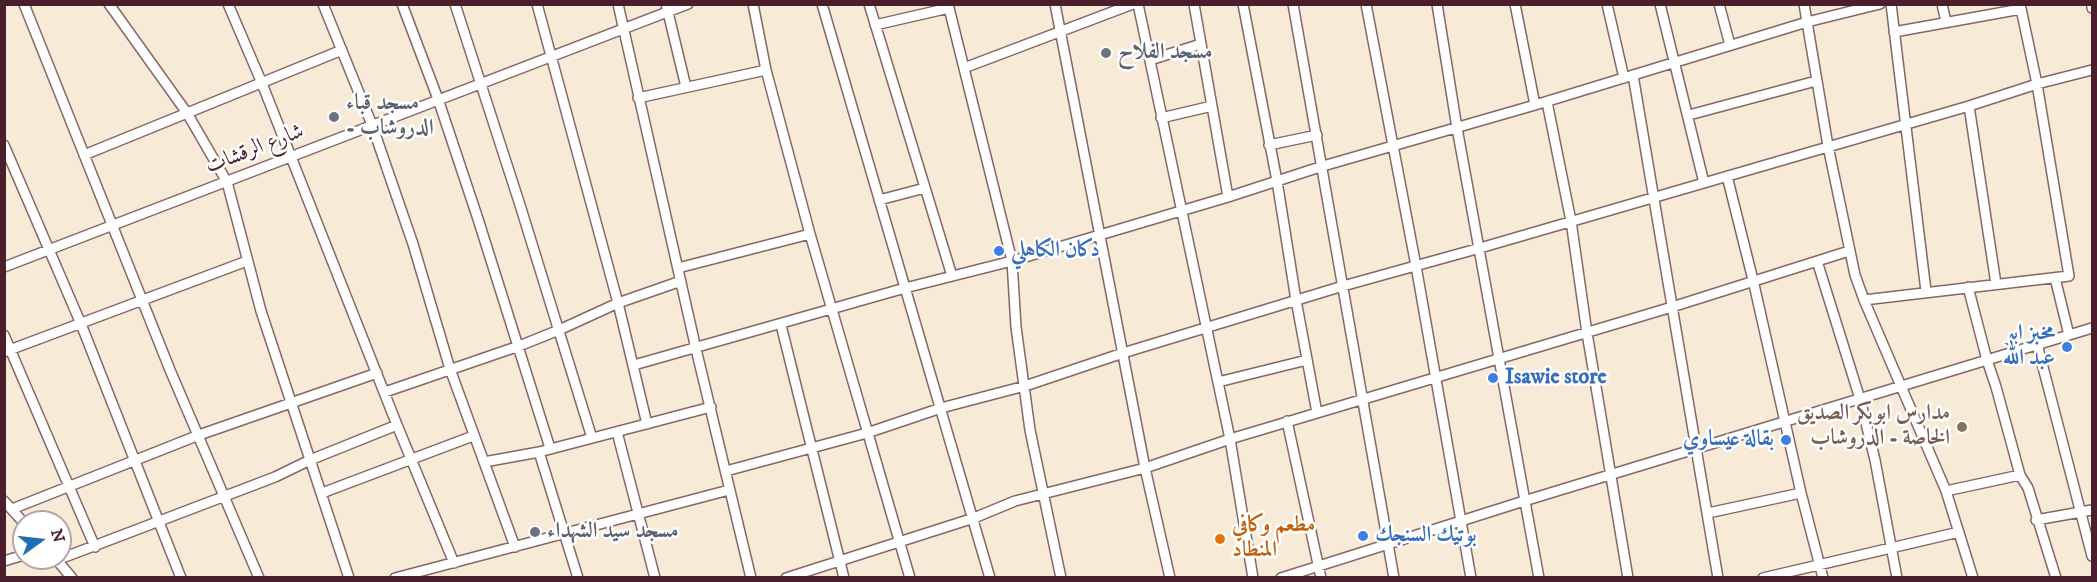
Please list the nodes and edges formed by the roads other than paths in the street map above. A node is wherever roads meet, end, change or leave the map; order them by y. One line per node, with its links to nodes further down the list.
1 (24, 4): 70 (street)
2 (109, 4): 59 (street)
3 (228, 4): 48 (street)
4 (323, 4): 40 (street)
5 (402, 4): 54 (street)
6 (455, 4): 50 (street)
7 (537, 4): 41 (street)
8 (618, 4): 35 (street)
9 (688, 4): 31 (street, شارع الرقشات)
10 (753, 4): 45 (street)
11 (822, 4): 80 (street)
12 (869, 4): 34 (street)
13 (1055, 4): 36 (street)
14 (1133, 4): 36 (street)
15 (1138, 4): 42 (street)
16 (1194, 4): 38 (street)
17 (1242, 4): 67 (street)
18 (1293, 4): 65 (street)
19 (1366, 4): 68 (street)
20 (1437, 4): 64 (street)
21 (1515, 4): 56 (street)
22 (1607, 4): 47 (street)
23 (1660, 4): 43 (street)
24 (1719, 4): 39 (street)
25 (1804, 4): 32 (street)
26 (1880, 4): 32 (street)
27 (1891, 4): 37 (street)
28 (1942, 4): 33 (street)
29 (948, 6): 34 (street); 44 (street)
30 (2021, 7): 33 (street); 51 (street)
31 (667, 8): 35 (street, شارع الرقشات); 52 (street)
32 (1807, 22): 39 (street); 49 (street)
33 (1946, 22): 37 (street)
34 (875, 25): 77 (street)
35 (625, 29): 41 (street, شارع الرقشات); 53 (street)
36 (1061, 32): 44 (street); 85 (street)
37 (1894, 32): 62 (street)
38 (1202, 44): 42 (street); 57 (street)
39 (1730, 45): 43 (street)
40 (342, 50): 48 (street); 63 (street)
41 (551, 58): 50 (street, شارع الرقشات); 107 (street)
42 (1150, 60): 61 (street)
43 (1674, 62): 47 (street); 60 (street)
44 (964, 68): 90 (street)
45 (766, 70): 52 (street); 84 (street)
46 (2092, 70): 51 (street)
47 (1628, 76): 55 (street); 79 (street)
48 (261, 81): 59 (street); 71 (street)
49 (1816, 81): 60 (street); 69 (street)
50 (480, 83): 54 (street, شارع الرقشات); 114 (street)
51 (2037, 84): 58 (street); 96 (street)
52 (686, 87): 53 (street)
53 (638, 98): 94 (street)
54 (438, 99): 63 (street, شارع الرقشات); 119 (street)
55 (1547, 102): 56 (street); 82 (street)
56 (1535, 105): 64 (street)
57 (1212, 106): 61 (street); 78 (street)
58 (1969, 106): 62 (street); 99 (street)
59 (188, 113): 70 (street); 74 (street)
60 (1689, 115): 76 (street)
61 (1161, 118): 81 (street)
62 (1905, 124): 69 (street); 103 (street)
63 (372, 125): 71 (street, شارع الرقشات); 127 (street)
64 (1457, 128): 68 (street); 86 (street)
65 (1317, 135): 67 (street); 72 (street)
66 (4, 145): 87 (street)
67 (1269, 145): 75 (street)
68 (1392, 146): 72 (street); 92 (street)
69 (1828, 146): 73 (street); 88 (street)
70 (84, 156): 83 (street)
71 (292, 158): 74 (street, شارع الرقشات); 128 (street)
72 (1323, 166): 75 (street); 100 (street)
73 (1727, 176): 76 (street); 97 (street)
74 (228, 182): 83 (street, شارع الرقشات); 89 (street)
75 (1277, 182): 78 (street); 105 (street)
76 (1704, 183): 79 (street)
77 (925, 188): 80 (street); 95 (street)
78 (1228, 197): 81 (street)
79 (1654, 197): 82 (street); 108 (street)
80 (879, 200): 102 (street)
81 (1181, 210): 85 (street); 112 (street)
82 (1571, 221): 86 (street); 115 (street)
83 (113, 225): 87 (street, شارع الرقشات); 104 (street)
84 (810, 234): 94 (street); 109 (street)
85 (1100, 235): 90 (street); 122 (street)
86 (1480, 248): 92 (street); 123 (street)
87 (48, 249): 93 (street, شارع الرقشات); 110 (street)
88 (1849, 250): 91 (street); 106 (street)
89 (247, 261): 104 (street); 136 (street)
90 (1012, 261): 95 (street); 131 (street)
91 (1817, 261): 97 (street); 135 (street)
92 (1416, 266): 100 (street); 129 (street)
93 (4, 267)
94 (678, 268): 98 (street)
95 (952, 276): 102 (street)
96 (2055, 278): 99 (street); 117 (street)
97 (1754, 280): 108 (street); 141 (street)
98 (681, 281): 107 (street); 120 (street)
99 (1996, 284): 101 (street)
100 (1343, 286): 105 (street); 134 (street)
101 (1968, 287): 103 (street); 125 (street)
102 (905, 288): 109 (street); 138 (street)
103 (1926, 291): 106 (street)
104 (143, 299): 110 (street); 146 (street)
105 (1296, 300): 112 (street); 124 (street)
106 (1863, 300): 132 (street)
107 (618, 303): 114 (street); 126 (street)
108 (1672, 307): 115 (street); 152 (street)
109 (832, 310): 111 (street); 145 (street)
110 (81, 324): 121 (street); 156 (street)
111 (781, 325): 120 (street); 151 (street)
112 (1207, 328): 122 (street); 130 (street)
113 (2092, 328): 117 (street)
114 (559, 330): 119 (street); 148 (street)
115 (1587, 333): 123 (street); 160 (street)
116 (4, 335): 121 (street)
117 (2069, 335): 118 (street)
118 (2037, 345): 125 (street); 173 (street)
119 (519, 346): 127 (street); 150 (street)
120 (696, 349): 126 (street); 137 (street)
121 (7, 350): 162 (street)
122 (1123, 353): 131 (street); 158 (street)
123 (1500, 358): 129 (street); 170 (street)
124 (1307, 360): 130 (street); 139 (street)
125 (1987, 360): 132 (street); 161 (street)
126 (634, 365): 143 (street)
127 (450, 369): 133 (street); 147 (street)
128 (376, 373): 133 (street); 136 (street)
129 (1436, 378): 134 (street); 178 (street)
130 (1218, 382): 149 (street)
131 (1025, 386): 138 (street); 166 (street)
132 (1901, 386): 135 (street); 164 (street)
133 (385, 392): 142 (street)
134 (1363, 399): 139 (street); 183 (street)
135 (1860, 399): 141 (street); 186 (street)
136 (291, 401): 146 (street); 155 (street)
137 (711, 407): 143 (street); 159 (street)
138 (941, 408): 145 (street); 176 (street)
139 (1317, 413): 140 (street)
140 (1287, 421): 149 (street); 192 (street)
141 (1786, 421): 152 (street); 167 (street)
142 (397, 424): 154 (street); 155 (street)
143 (647, 424): 144 (street)
144 (617, 432): 148 (street); 175 (street)
145 (867, 433): 151 (street); 182 (street)
146 (199, 435): 156 (street); 168 (street)
147 (473, 436): 154 (street); 157 (street)
148 (592, 438): 150 (street)
149 (1230, 439): 158 (street); 206 (street)
150 (550, 448): 153 (street)
151 (813, 448): 159 (street); 189 (street)
152 (1696, 449): 160 (street); 174 (street)
153 (539, 452): 157 (street); 181 (street)
154 (411, 459): 165 (street); 190 (street)
155 (310, 460): 165 (street); 168 (street)
156 (133, 461): 162 (street); 179 (street)
157 (484, 462): 185 (street)
158 (1145, 468): 166 (street); 205 (street)
159 (726, 471): 163 (street)
160 (1612, 474): 170 (street); 212 (street)
161 (2020, 475): 164 (street); 177 (street)
162 (68, 487): 171 (street); 184 (street)
163 (729, 490): 175 (street); 199 (street)
164 (1946, 491): 180 (street)
165 (322, 493): 195 (street)
166 (1045, 493): 176 (street); 204 (street)
167 (1802, 494): 174 (street); 191 (street)
168 (225, 496): 179 (street); 194 (street)
169 (4, 501): 171 (street)
170 (1524, 501): 178 (street); 211 (street)
171 (12, 509)
172 (2092, 510): 173 (street)
173 (2082, 512): 177 (street); 188 (street)
174 (1708, 513): 213 (street)
175 (639, 514): 181 (street); 198 (street)
176 (974, 518): 182 (street); 203 (street)
177 (2036, 520): 218 (street)
178 (1461, 521): 183 (street); 210 (street)
179 (158, 522): 184 (street); 193 (street)
180 (1959, 532): 186 (street); 217 (street)
181 (565, 534): 185 (street); 197 (street)
182 (899, 541): 189 (street); 202 (street)
183 (1388, 544): 192 (street); 209 (street)
184 (95, 547): 187 (street)
185 (515, 547): 190 (street)
186 (1891, 548): 191 (street); 216 (street)
187 (72, 554)
188 (2092, 556)
189 (840, 561): 200 (street); 201 (street)
190 (454, 563): 196 (street)
191 (1820, 565): 214 (street); 215 (street)
192 (1319, 566): 207 (street); 208 (street)
193 (181, 578)
194 (259, 578)
195 (349, 578)
196 (395, 578)
197 (578, 578)
198 (656, 578)
199 (751, 578)
200 (786, 578)
201 (844, 578)
202 (910, 578)
203 (990, 578)
204 (1061, 578)
205 (1170, 578)
206 (1253, 578)
207 (1281, 578)
208 (1321, 578)
209 (1394, 578)
210 (1471, 578)
211 (1539, 578)
212 (1628, 578)
213 (1718, 578)
214 (1763, 578)
215 (1823, 578)
216 (1897, 578)
217 (1973, 578)
218 (2055, 578)

